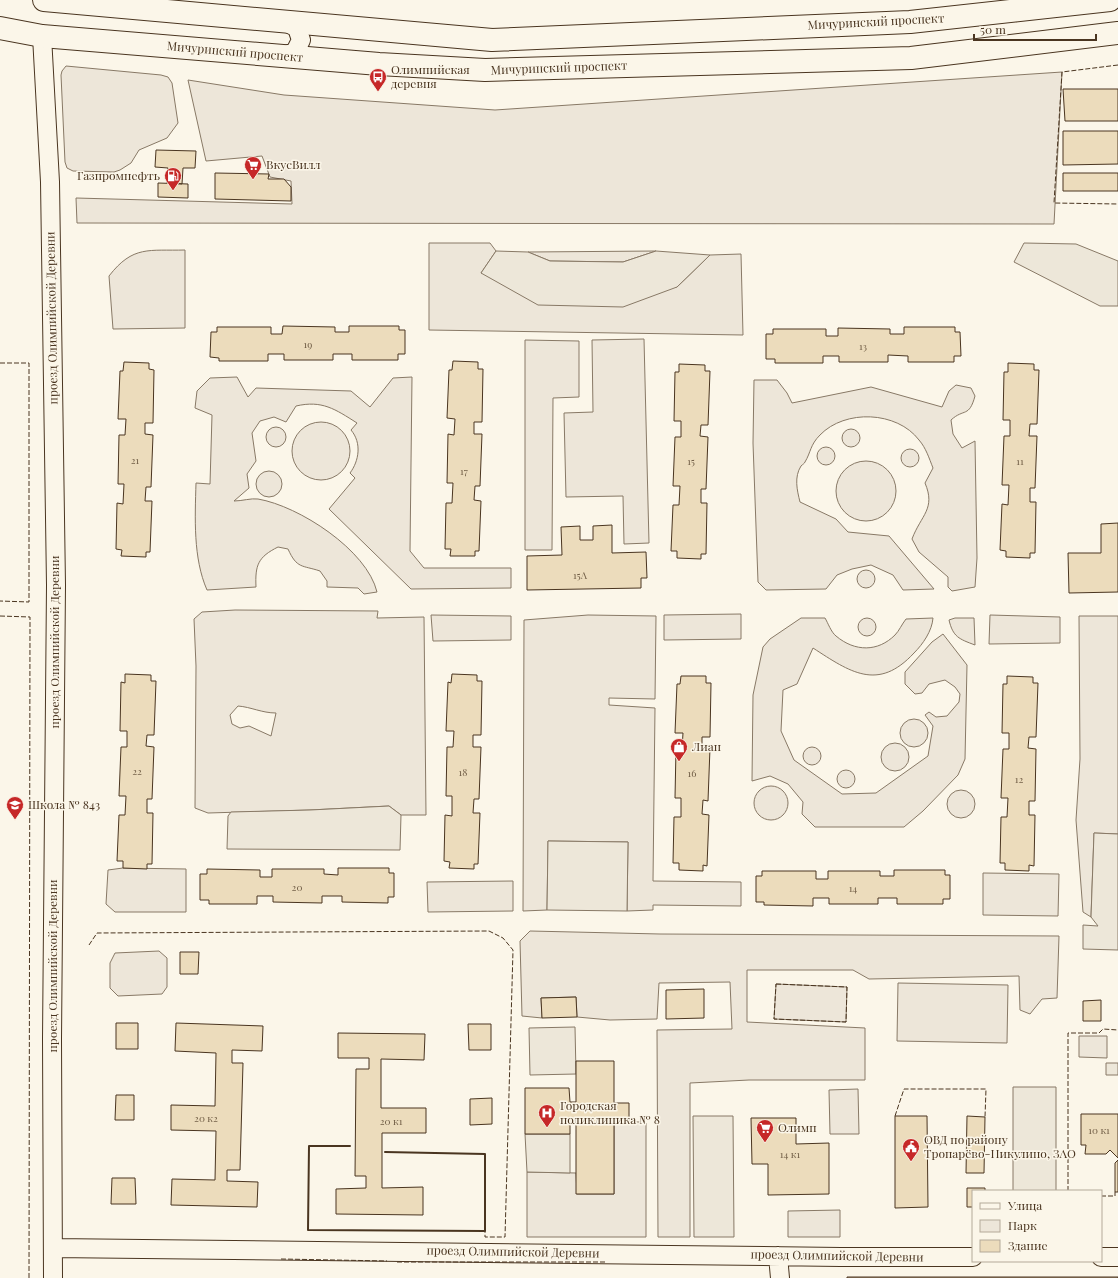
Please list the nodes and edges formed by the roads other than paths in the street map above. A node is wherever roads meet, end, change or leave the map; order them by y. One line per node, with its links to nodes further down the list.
1 (44, 0): 3 (main road, Мичуринский проспект)
2 (1110, 0): 3 (main road, Мичуринский проспект)
3 (286, 22): 7 (street)
4 (0, 28): 6 (main road, Мичуринский проспект)
5 (1118, 33): 7 (main road, Мичуринский проспект)
6 (42, 36): 7 (main road, Мичуринский проспект); 8 (street, проезд Олимпийской Деревни)
7 (283, 56)
8 (53, 1248): 9 (street, проезд Олимпийской Деревни); 13 (street, проезд Олимпийской Деревни)
9 (778, 1256): 10 (street, проезд Олимпийской Деревни); 14 (street)
10 (972, 1257)
11 (1102, 1257): 12 (street)
12 (1118, 1257)
13 (53, 1278)
14 (780, 1278)

